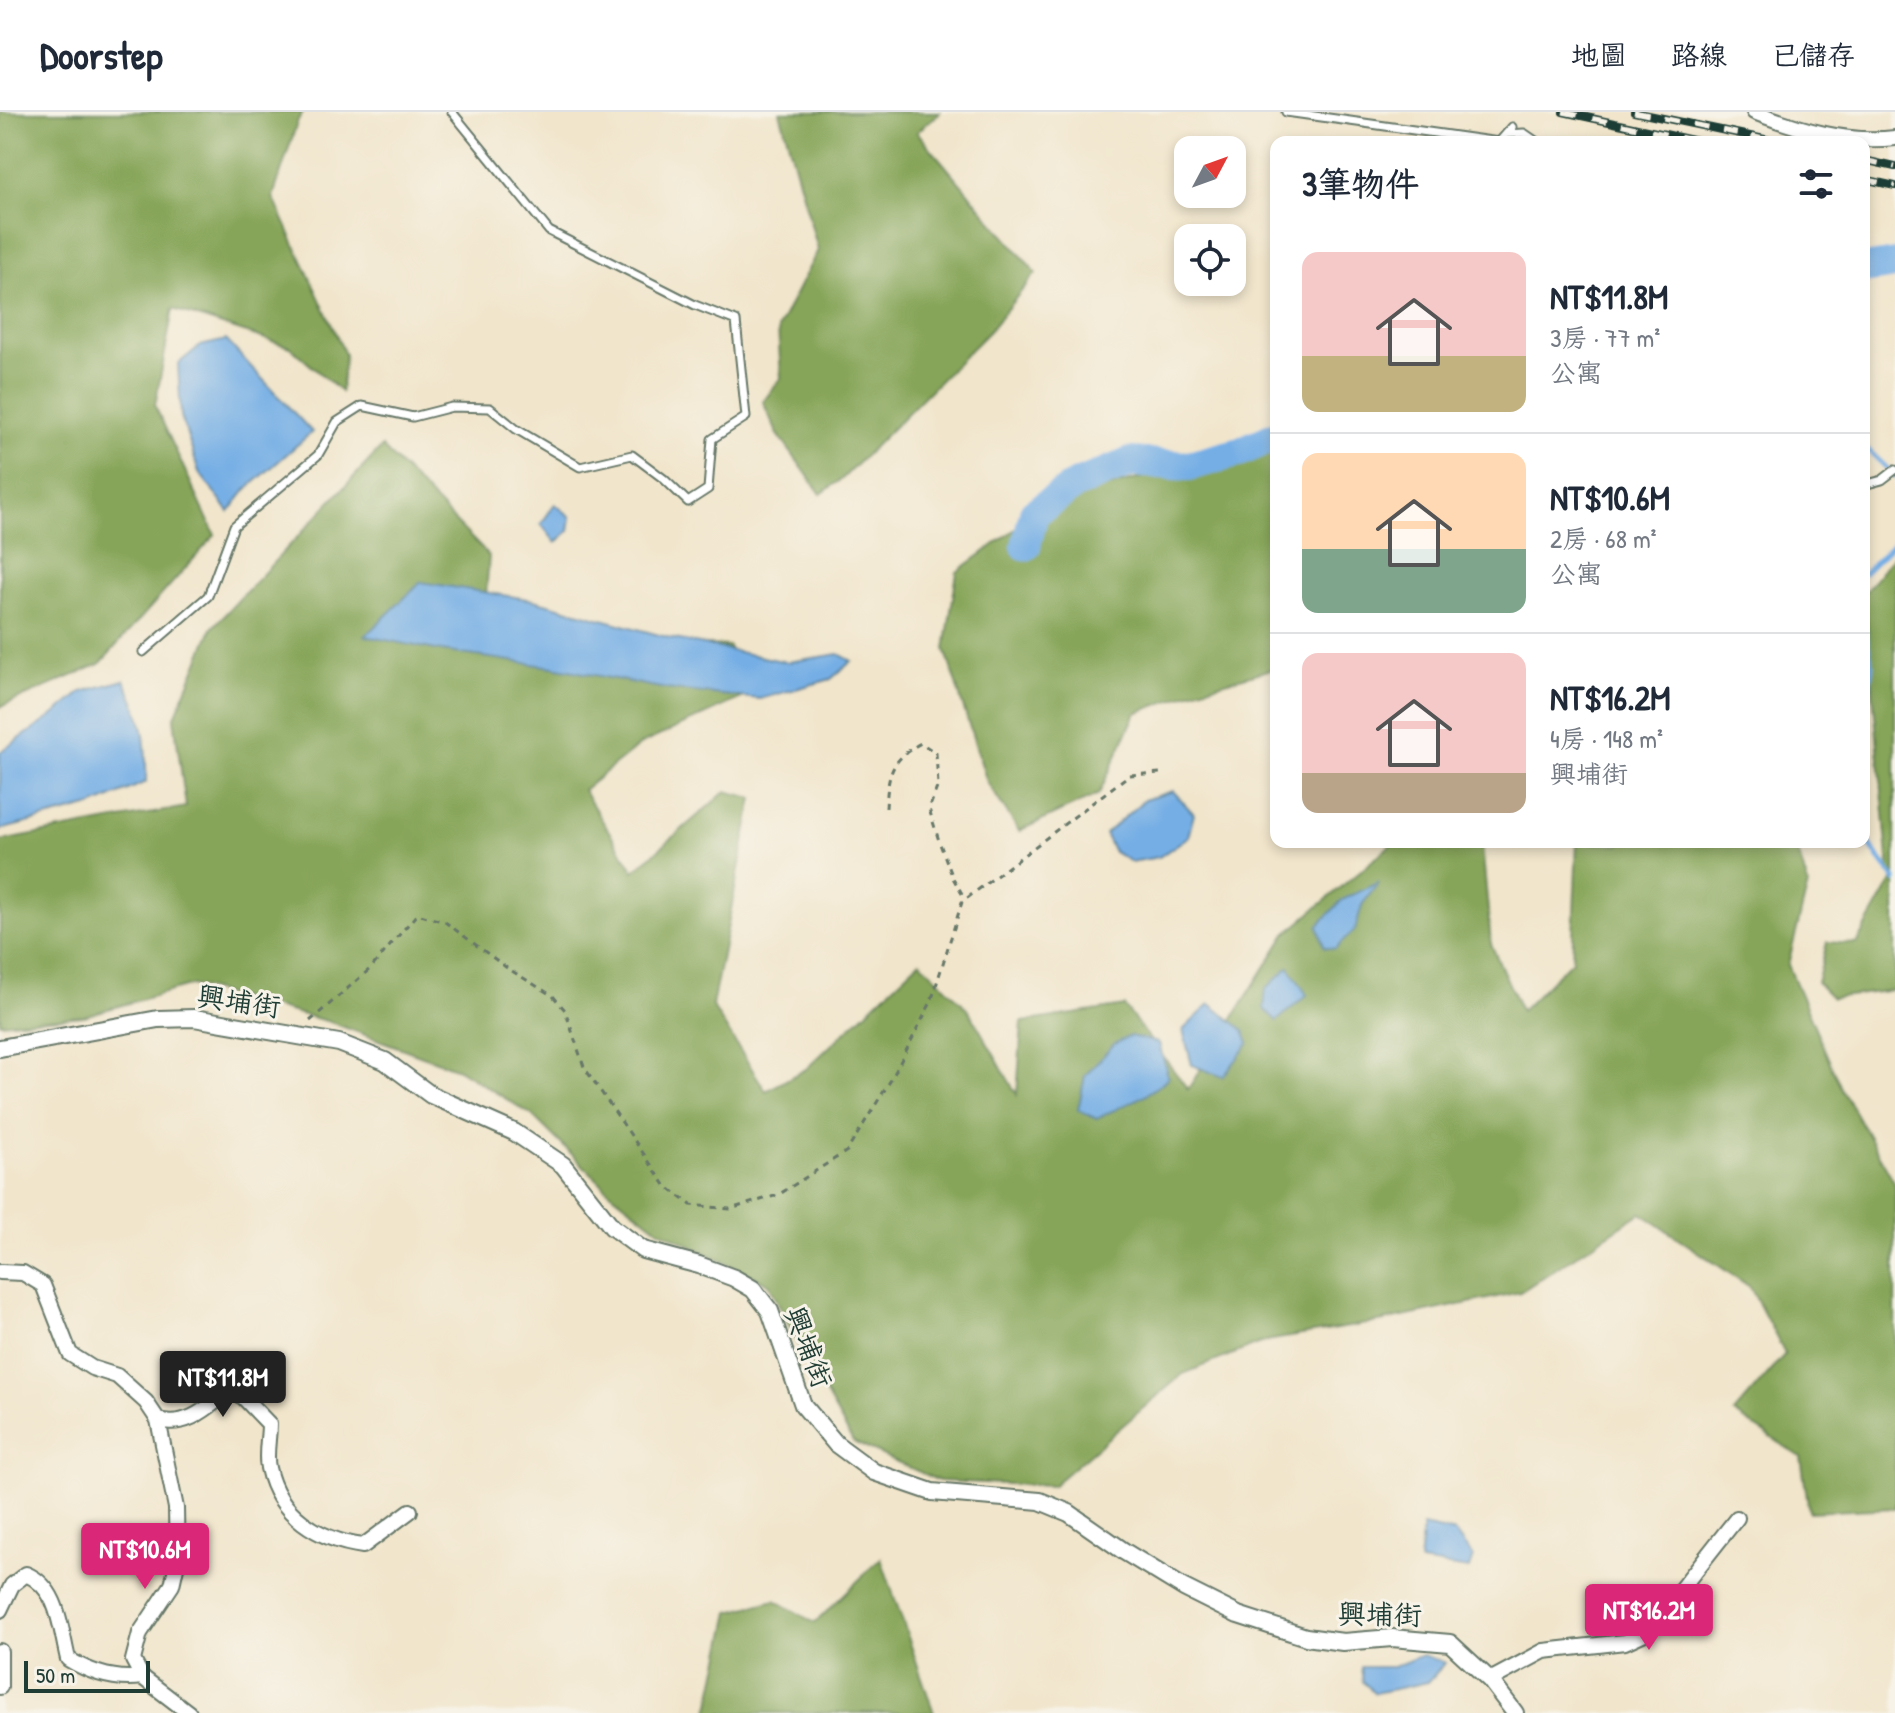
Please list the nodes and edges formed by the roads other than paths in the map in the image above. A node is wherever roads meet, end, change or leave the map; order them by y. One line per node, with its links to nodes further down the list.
1 (452, 112): 12 (lane)
2 (1286, 112): 4 (lane)
3 (1754, 112): 7 (street)
4 (1456, 136)
5 (1504, 136): 6 (lane)
6 (1528, 136)
7 (1840, 136)
8 (1895, 138): 9 (street)
9 (1870, 141)
10 (1895, 470): 11 (lane)
11 (1870, 483)
12 (143, 652)
13 (0, 1048): 21 (street, 興埔街)
14 (0, 1272): 15 (street)
15 (158, 1420): 16 (street); 20 (street)
16 (410, 1511)
17 (1737, 1518): 21 (street)
18 (0, 1610): 20 (street)
19 (0, 1651): 22 (street)
20 (142, 1677): 23 (street)
21 (1490, 1680): 24 (street, 興埔街)
22 (0, 1687)
23 (189, 1713)
24 (1515, 1713)

